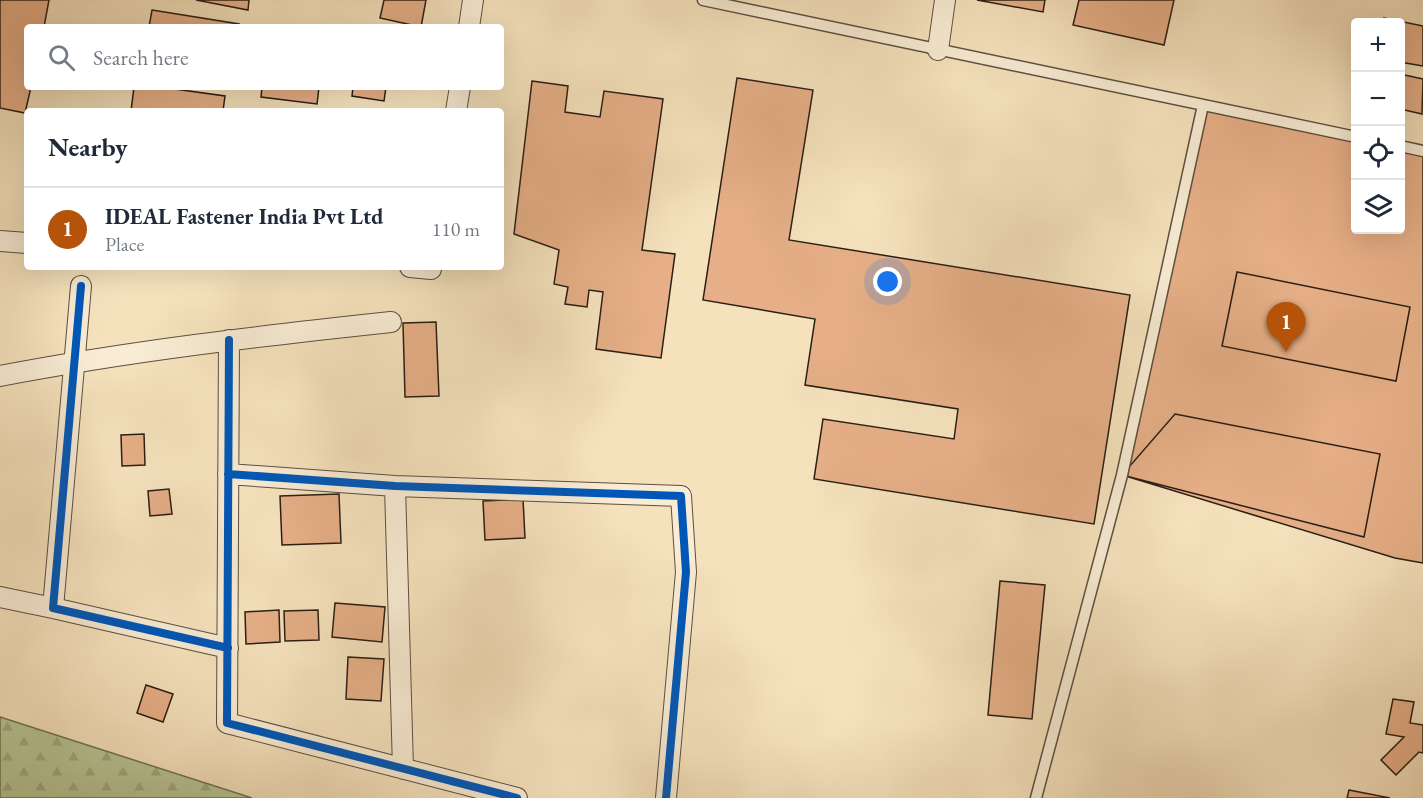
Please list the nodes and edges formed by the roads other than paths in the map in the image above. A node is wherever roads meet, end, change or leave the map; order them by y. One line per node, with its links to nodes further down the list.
1 (473, 0): 4 (street)
2 (703, 0): 5 (lane)
3 (945, 0): 5 (street)
4 (469, 24)
5 (938, 50): 7 (lane)
6 (460, 90): 8 (street)
7 (1203, 105): 9 (lane); 27 (lane)
8 (456, 108)
9 (1351, 136)
10 (1405, 147): 11 (lane)
11 (1423, 151)
12 (0, 241): 13 (street)
13 (24, 243)
14 (81, 286): 17 (street)
15 (391, 322): 16 (street)
16 (229, 339): 17 (street); 19 (street)
17 (74, 361): 18 (street); 22 (street)
18 (0, 376)
19 (228, 474): 20 (street); 23 (street)
20 (395, 486): 24 (street); 26 (street)
21 (0, 597): 22 (street)
22 (53, 608): 23 (street)
23 (228, 648): 24 (street)
24 (404, 769): 25 (street)
25 (517, 798)
26 (666, 798)
27 (1036, 798)

